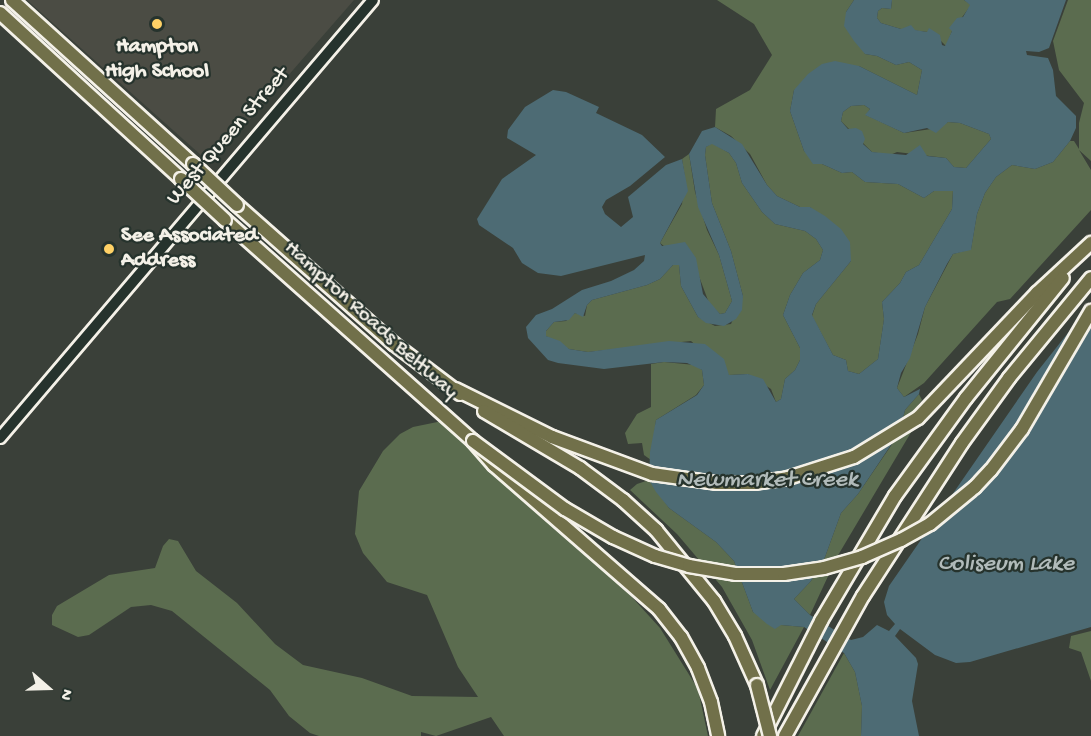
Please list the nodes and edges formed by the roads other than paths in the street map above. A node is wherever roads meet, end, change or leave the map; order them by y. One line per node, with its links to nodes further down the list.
1 (12, 0): 7 (highway, Hampton Roads Beltway, bridge)
2 (373, 0): 8 (main road, West Queen Street)
3 (0, 13): 9 (highway, Hampton Roads Beltway, bridge)
4 (1091, 244): 7 (highway); 11 (highway)
5 (1091, 278): 13 (highway)
6 (1091, 311): 9 (highway, bridge)
7 (455, 389): 12 (highway, bridge)
8 (0, 438)
9 (473, 441): 10 (highway, bridge)
10 (717, 736)
11 (763, 736)
12 (770, 736)
13 (785, 736)

